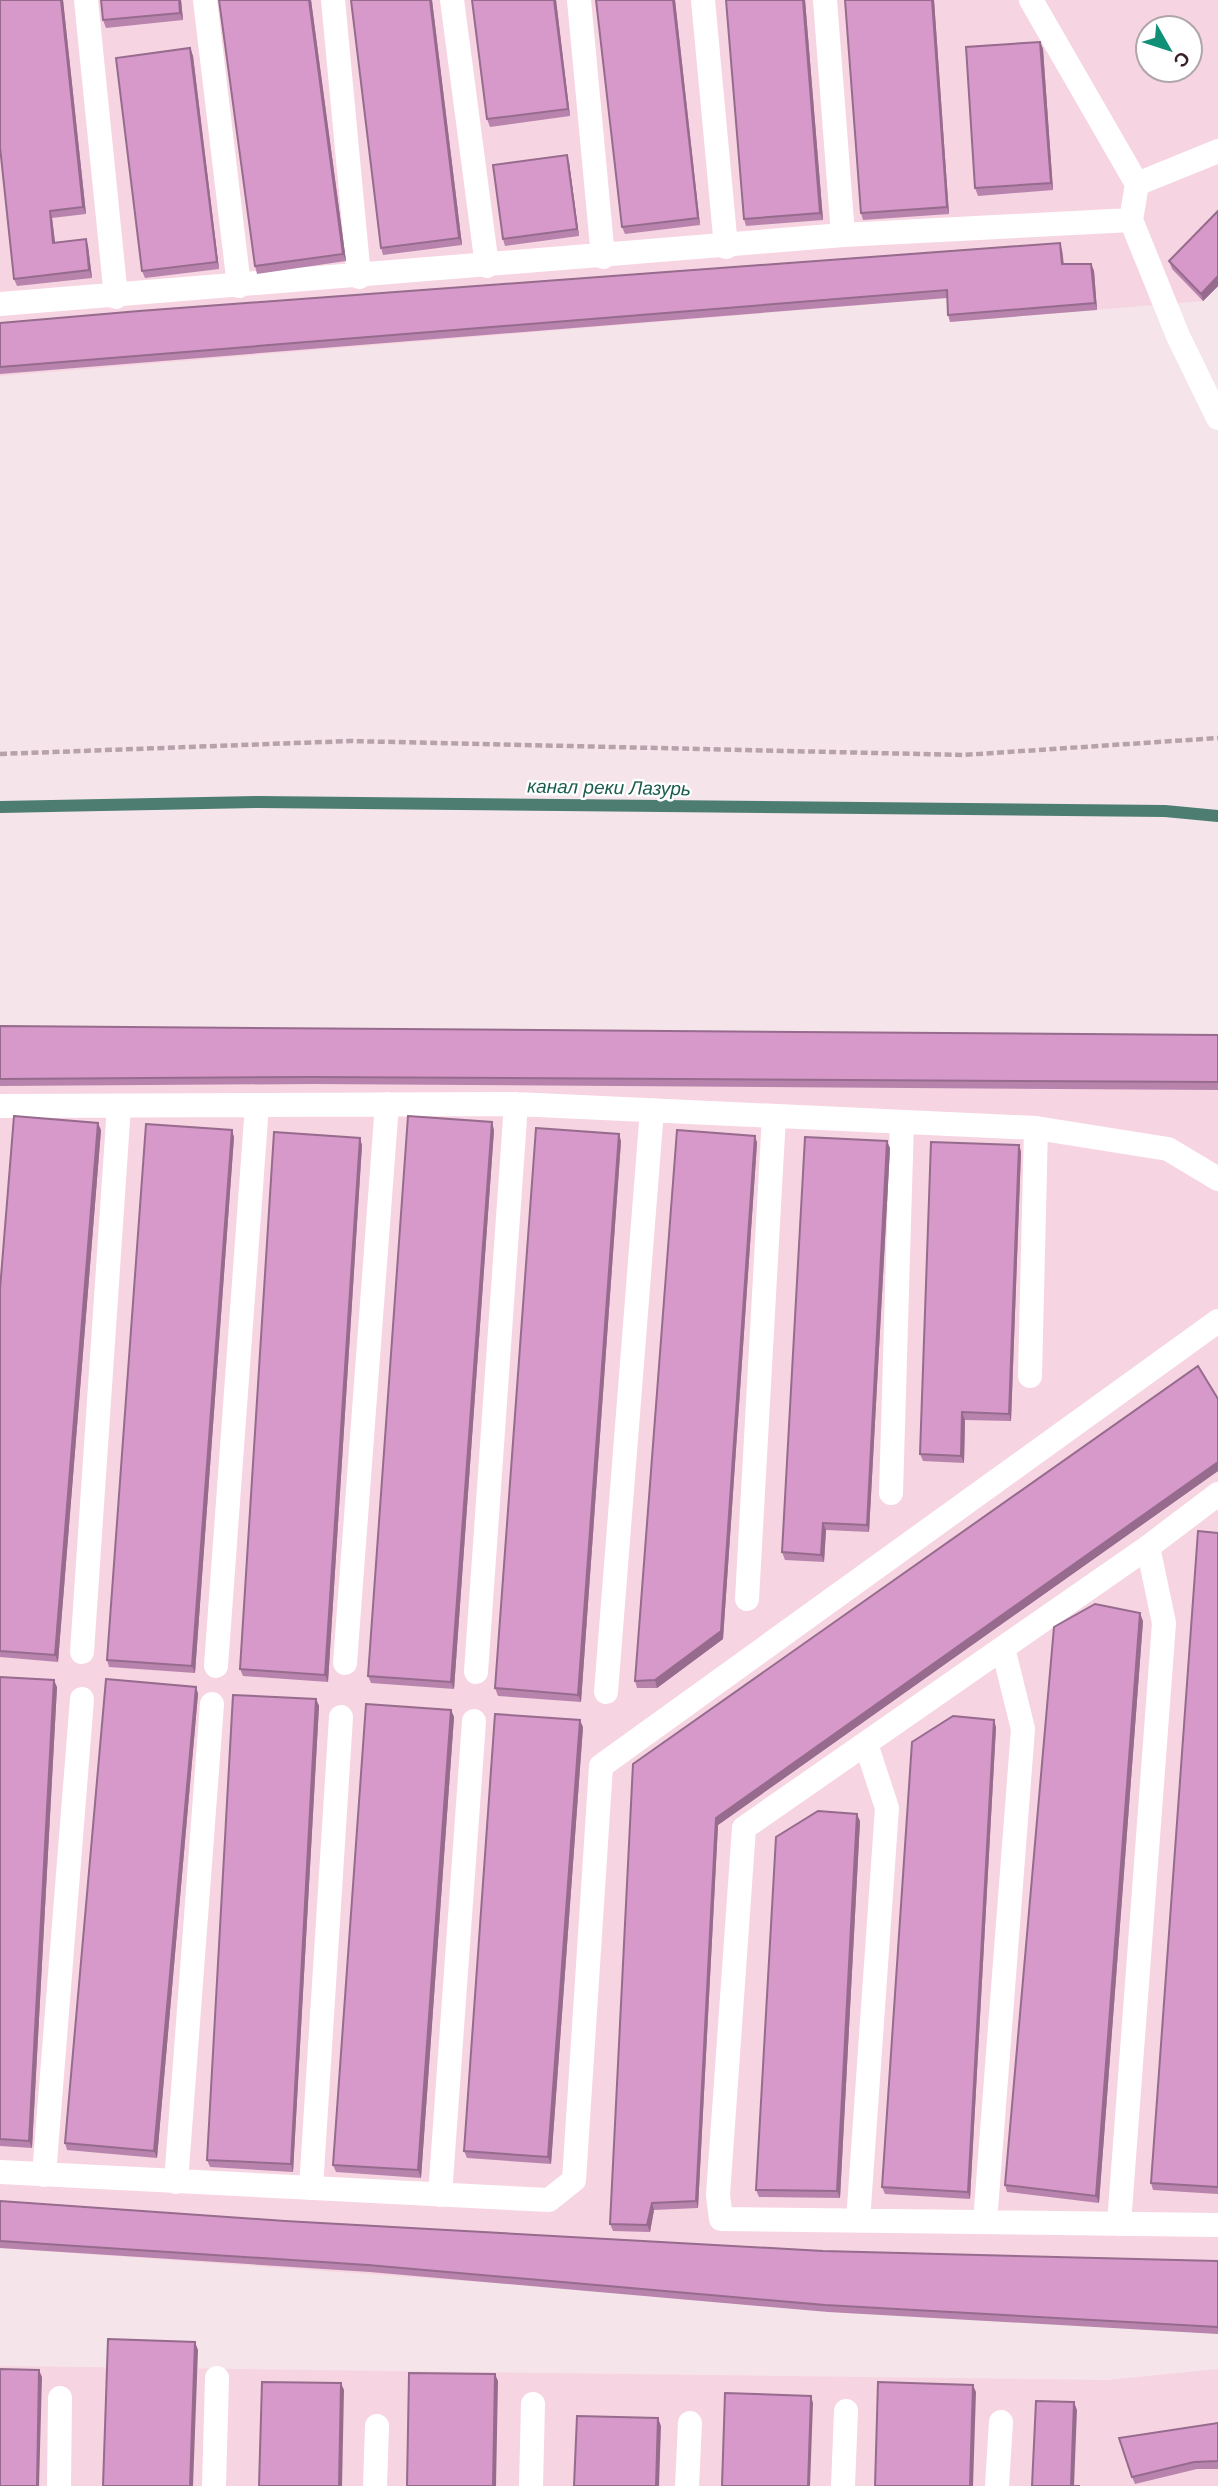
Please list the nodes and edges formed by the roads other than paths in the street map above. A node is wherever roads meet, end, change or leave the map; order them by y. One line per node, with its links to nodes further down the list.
1 (86, 0): 18 (lane)
2 (205, 0): 17 (lane)
3 (333, 0): 16 (lane)
4 (452, 0): 15 (lane)
5 (579, 0): 14 (lane)
6 (703, 0): 13 (lane)
7 (825, 0): 12 (lane)
8 (1031, 0): 10 (lane)
9 (1218, 150): 10 (lane)
10 (1137, 184): 11 (lane)
11 (1131, 220): 12 (lane); 20 (lane)
12 (843, 235): 13 (lane)
13 (726, 247): 14 (lane)
14 (603, 257): 15 (lane)
15 (487, 266): 16 (lane)
16 (359, 277): 17 (lane)
17 (239, 286): 18 (lane)
18 (116, 297): 19 (lane)
19 (0, 304)
20 (1218, 418)
21 (387, 1104): 22 (lane); 23 (lane); 39 (lane)
22 (516, 1104): 26 (lane); 41 (lane)
23 (257, 1105): 25 (lane); 40 (lane)
24 (0, 1106): 25 (lane)
25 (119, 1106): 38 (lane)
26 (652, 1110): 27 (lane); 42 (lane)
27 (774, 1116): 28 (lane); 36 (lane)
28 (902, 1122): 29 (lane); 33 (lane)
29 (1036, 1128): 30 (lane); 32 (lane)
30 (1218, 1179)
31 (1218, 1321): 52 (lane)
32 (1030, 1376)
33 (891, 1493)
34 (1218, 1494): 35 (lane)
35 (1148, 1547): 37 (lane); 55 (lane)
36 (747, 1599)
37 (1003, 1648): 47 (lane); 54 (lane)
38 (82, 1652)
39 (345, 1663)
40 (216, 1666)
41 (476, 1672)
42 (606, 1692)
43 (82, 1699): 49 (lane)
44 (212, 1703): 50 (lane)
45 (341, 1717): 51 (lane)
46 (474, 1721): 52 (lane)
47 (866, 1744): 53 (lane); 53 (lane)
48 (0, 2172): 49 (lane)
49 (44, 2175): 50 (lane)
50 (176, 2182): 51 (lane)
51 (311, 2188): 52 (lane)
52 (440, 2194)
53 (858, 2221): 54 (lane)
54 (985, 2222): 55 (lane)
55 (1119, 2224): 56 (lane)
56 (1218, 2225)
57 (217, 2378): 65 (lane)
58 (60, 2398): 64 (lane)
59 (533, 2404): 67 (lane)
60 (846, 2411): 69 (lane)
61 (1001, 2422): 70 (lane)
62 (690, 2423): 68 (lane)
63 (377, 2426): 66 (lane)
64 (59, 2486)
65 (214, 2486)
66 (375, 2486)
67 (531, 2486)
68 (687, 2486)
69 (843, 2486)
70 (997, 2486)

